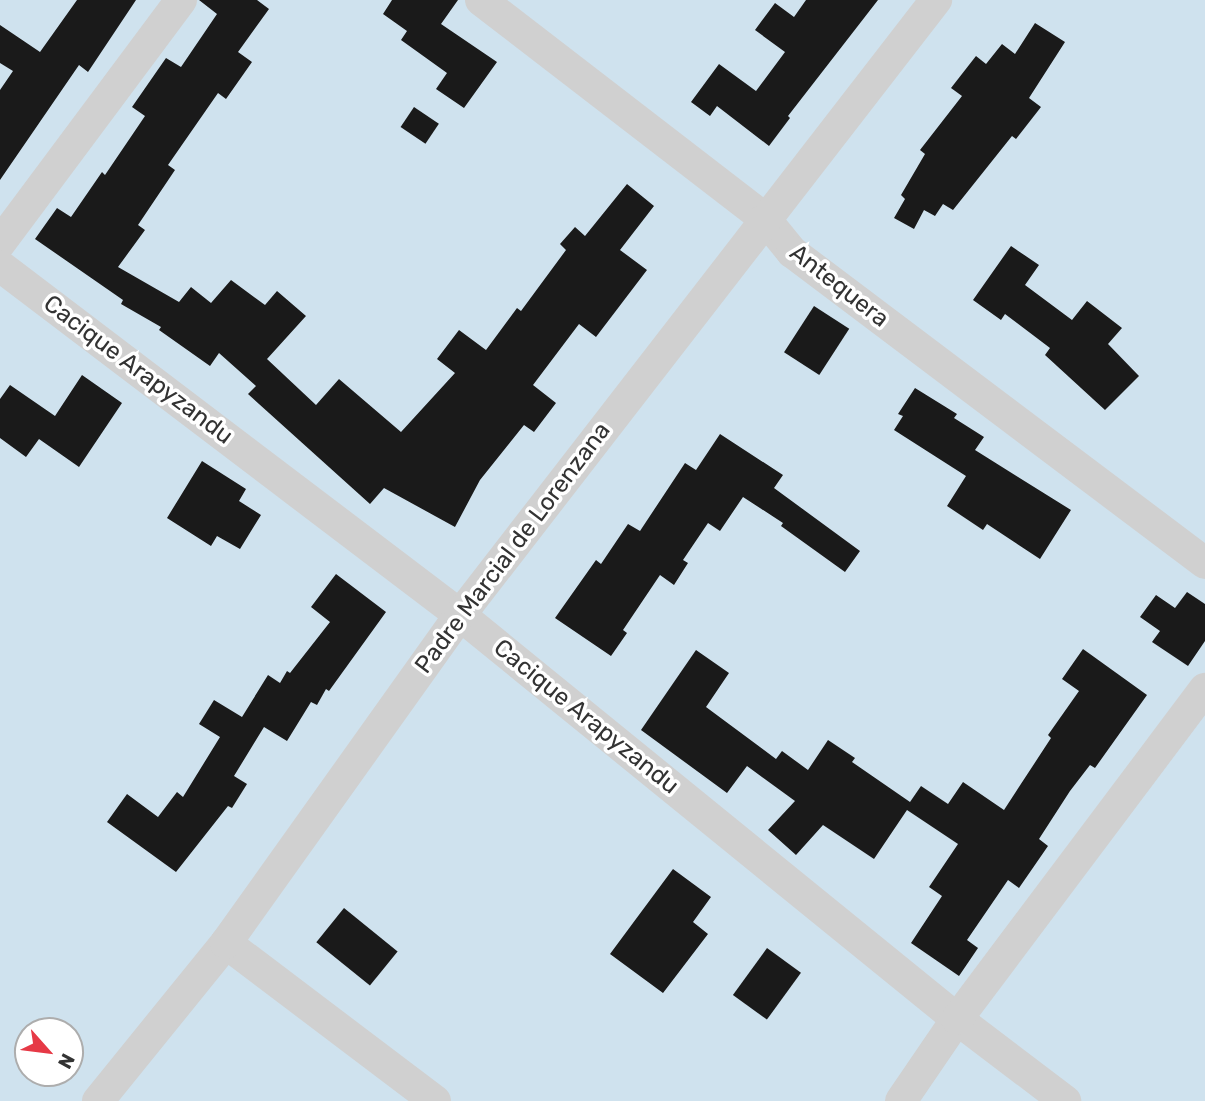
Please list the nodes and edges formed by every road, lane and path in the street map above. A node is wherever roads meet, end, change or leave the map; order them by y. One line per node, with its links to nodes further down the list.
1 (181, 0): 5 (street)
2 (481, 0): 4 (street, Antequera)
3 (936, 0): 4 (street, Padre Marcial de Lorenzana)
4 (765, 219): 7 (street, Antequera); 8 (street, Padre Marcial de Lorenzana)
5 (0, 243)
6 (0, 266): 8 (street, Cacique Arapyzandu)
7 (1205, 563)
8 (460, 615): 10 (street, Padre Marcial de Lorenzana); 11 (street, Cacique Arapyzandu)
9 (1205, 689): 11 (street)
10 (226, 943): 12 (street, Padre Marcial de Lorenzana); 13 (street)
11 (957, 1019): 14 (street); 15 (street, Cacique Arapyzandu)
12 (98, 1101)
13 (435, 1101)
14 (901, 1101)
15 (1065, 1101)

